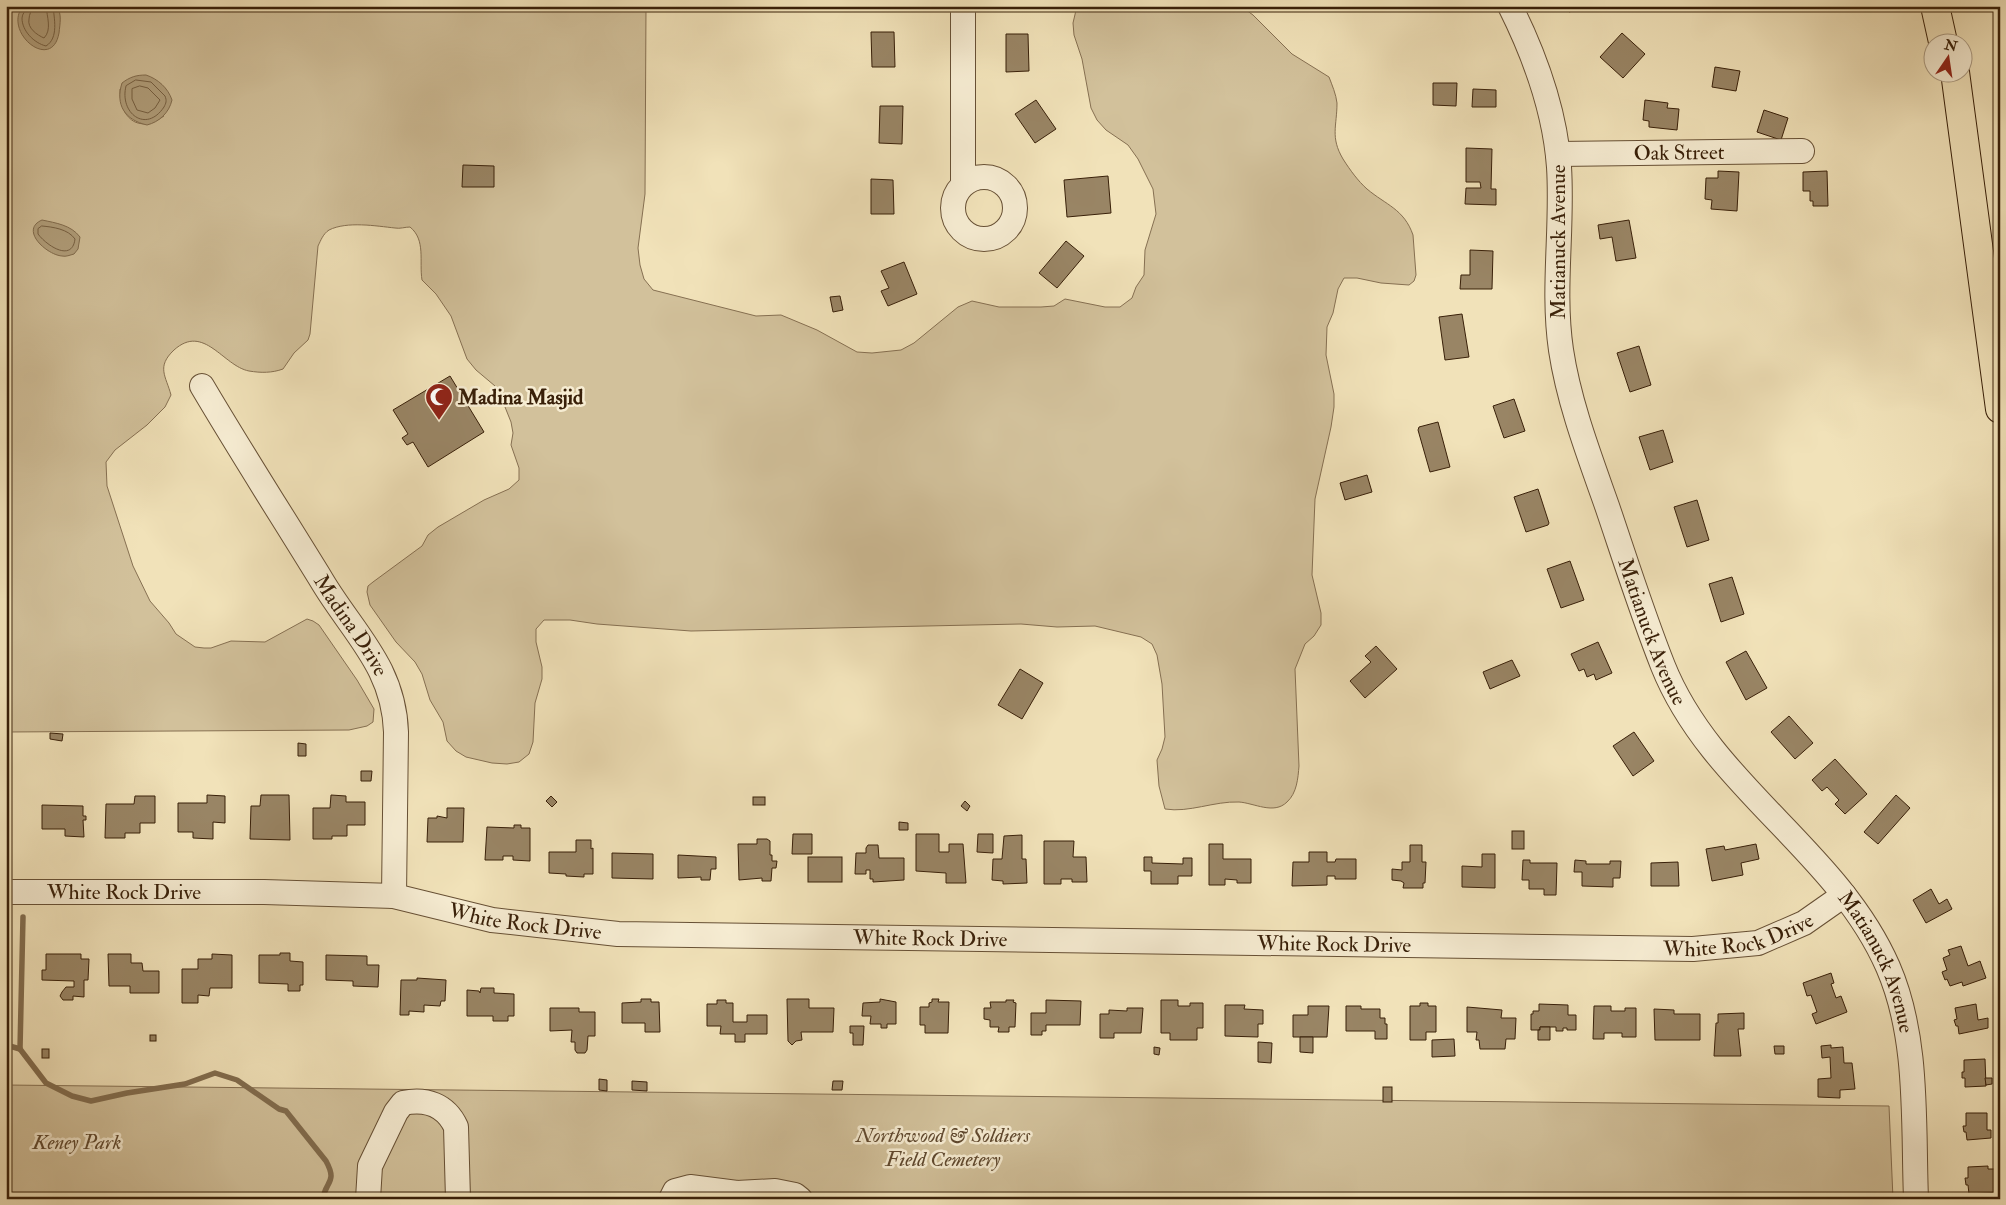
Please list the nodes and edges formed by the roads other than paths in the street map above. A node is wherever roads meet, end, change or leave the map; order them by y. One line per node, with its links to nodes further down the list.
1 (963, 6): 10 (street)
2 (1510, 6): 9 (street, Matianuck Avenue)
3 (1935, 6): 5 (highway)
4 (1946, 6): 6 (highway)
5 (1941, 32)
6 (1950, 32)
7 (1955, 82): 12 (highway)
8 (1802, 151): 9 (street, Oak Street)
9 (1558, 154): 14 (street, Matianuck Avenue)
10 (963, 184)
11 (202, 386): 15 (street, Madina Drive)
12 (2000, 409)
13 (6, 892): 15 (street, White Rock Drive)
14 (1844, 895): 15 (street, White Rock Drive); 20 (street, Matianuck Avenue)
15 (394, 896)
16 (368, 1199): 17 (street)
17 (458, 1199)
18 (671, 1199): 19 (street)
19 (800, 1199)
20 (1916, 1199)

